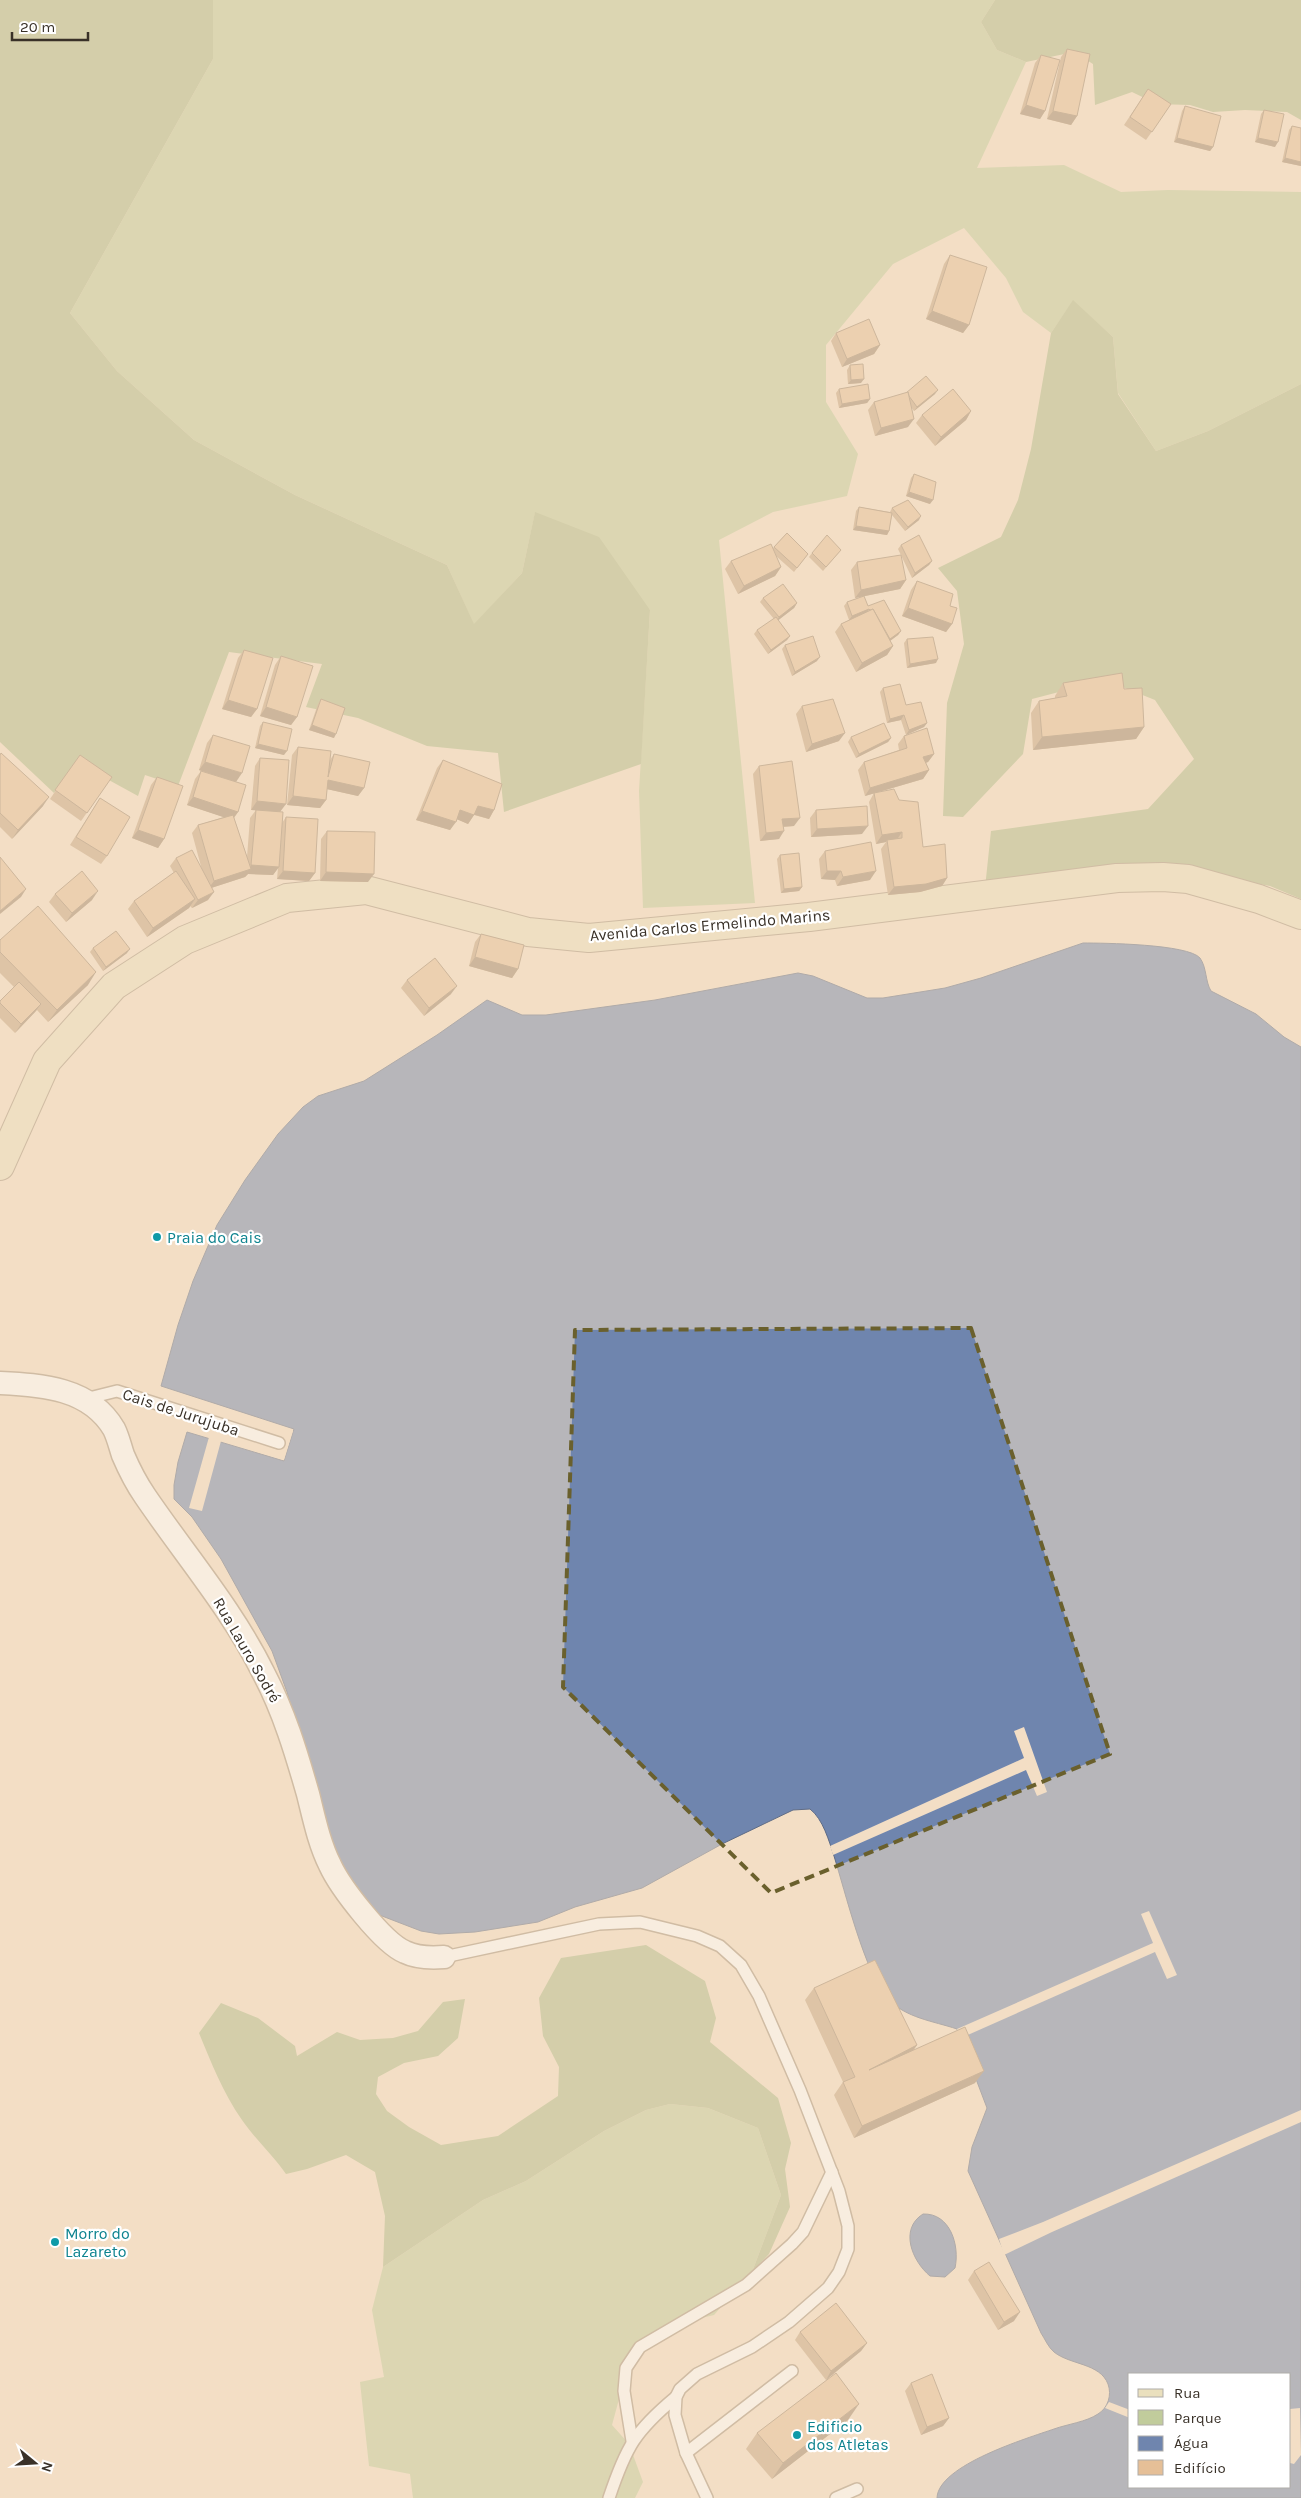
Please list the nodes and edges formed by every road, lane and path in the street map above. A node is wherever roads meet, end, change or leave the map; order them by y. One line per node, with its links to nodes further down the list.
1 (1301, 915): 2 (street, Avenida Carlos Ermelindo Marins)
2 (0, 1166)
3 (0, 1383): 4 (street, Rua Lauro Sodré)
4 (83, 1399): 5 (lane, Cais de Jurujuba); 6 (street, Rua Lauro Sodré)
5 (279, 1443)
6 (444, 1957): 7 (lane)
7 (832, 2172): 9 (lane); 10 (lane)
8 (792, 2371): 11 (lane)
9 (676, 2397): 10 (lane); 11 (lane)
10 (632, 2441): 13 (lane)
11 (686, 2453): 14 (lane)
12 (857, 2488): 15 (lane)
13 (609, 2498)
14 (707, 2498)
15 (836, 2498)

